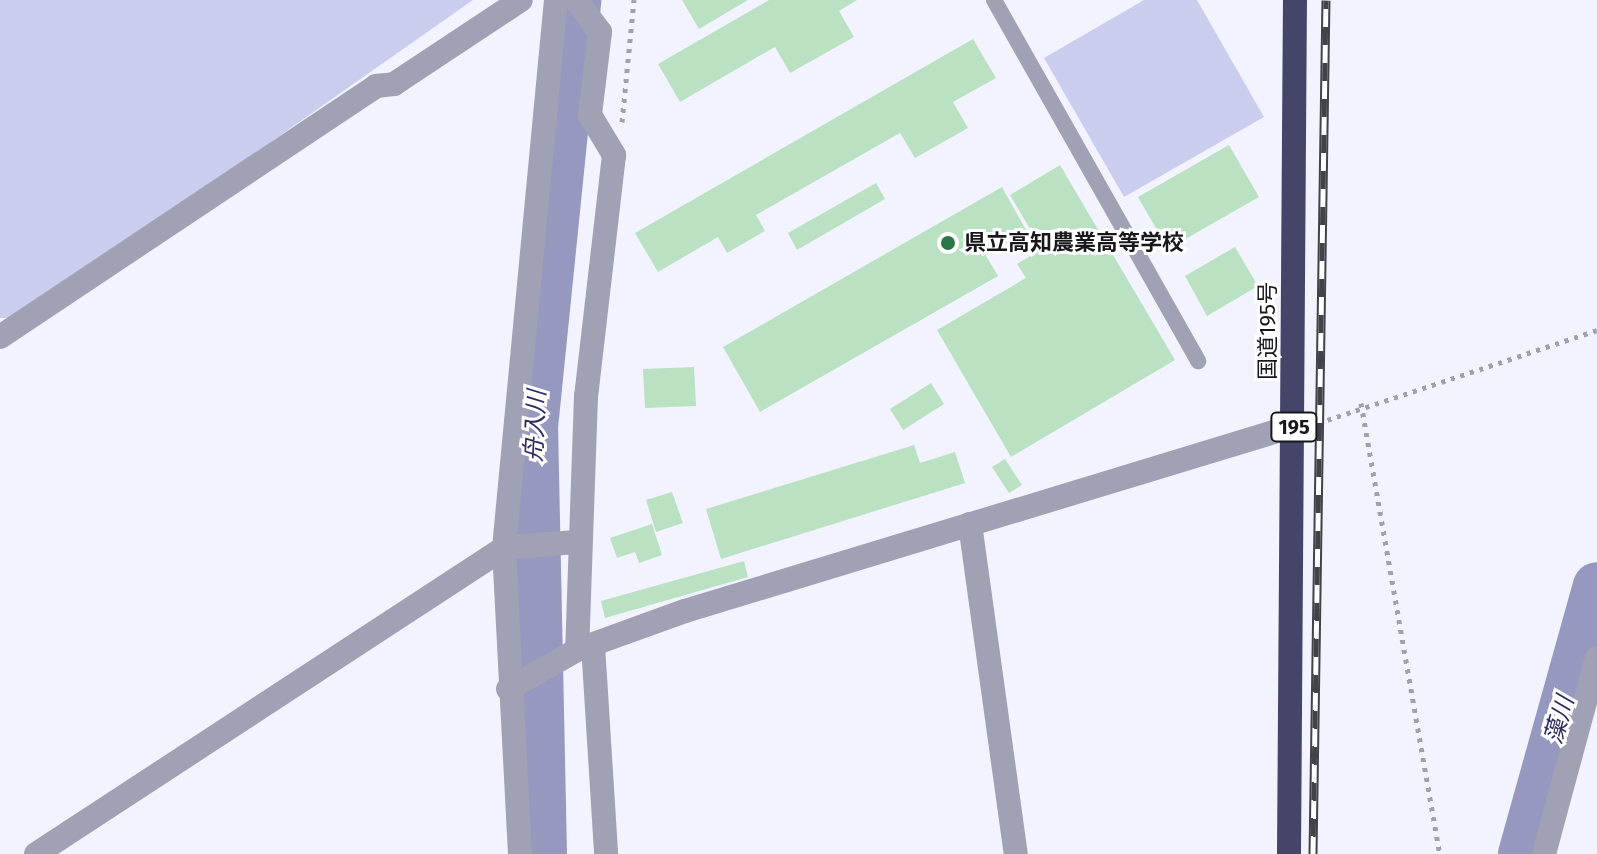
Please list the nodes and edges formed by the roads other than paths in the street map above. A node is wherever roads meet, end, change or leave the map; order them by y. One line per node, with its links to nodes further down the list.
1 (521, 0): 6 (street)
2 (556, 0): 11 (street)
3 (576, 0): 10 (street)
4 (994, 0): 7 (lane)
5 (1295, 0): 8 (highway, 国道195号 / 195)
6 (0, 337)
7 (1198, 361)
8 (1294, 426): 9 (street); 19 (highway, 国道195号 / 195)
9 (970, 524): 12 (street); 18 (street)
10 (568, 542): 11 (street); 12 (street)
11 (510, 546): 14 (street); 15 (street)
12 (577, 653): 14 (street); 17 (street)
13 (1597, 658): 20 (street)
14 (514, 688): 16 (street)
15 (36, 854)
16 (520, 854)
17 (606, 854)
18 (1016, 854)
19 (1289, 854)
20 (1544, 854)

